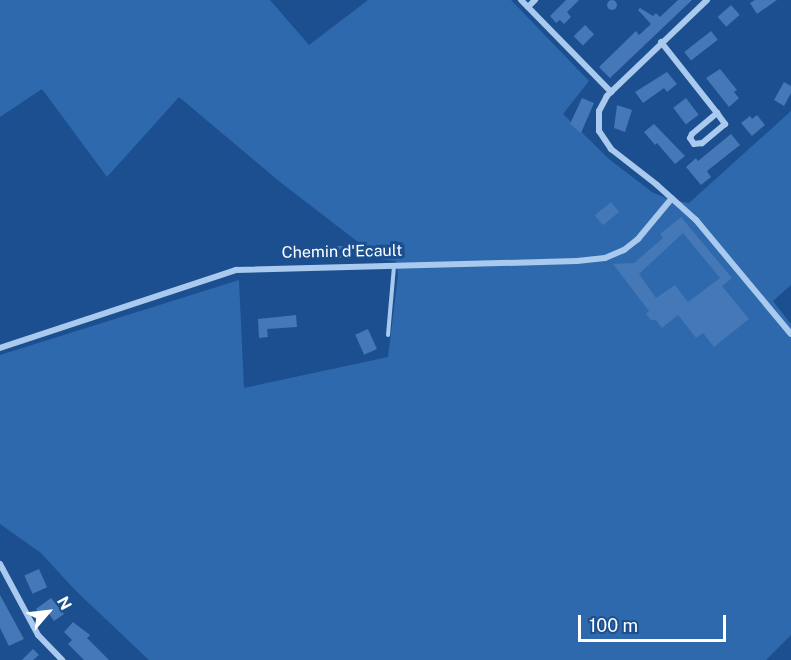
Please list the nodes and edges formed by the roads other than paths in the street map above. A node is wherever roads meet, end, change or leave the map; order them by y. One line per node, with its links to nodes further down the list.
1 (521, 0): 4 (street)
2 (535, 0): 4 (street)
3 (708, 0): 5 (street)
4 (528, 7): 6 (street)
5 (661, 42): 6 (street); 7 (street)
6 (611, 92): 8 (street)
7 (717, 113): 7 (street)
8 (672, 198): 9 (street, Chemin d'Ecault); 10 (street)
9 (394, 265): 11 (lane); 12 (street, Chemin d'Ecault)
10 (791, 333)
11 (388, 334)
12 (0, 348)
13 (0, 564): 14 (street)
14 (62, 660)

